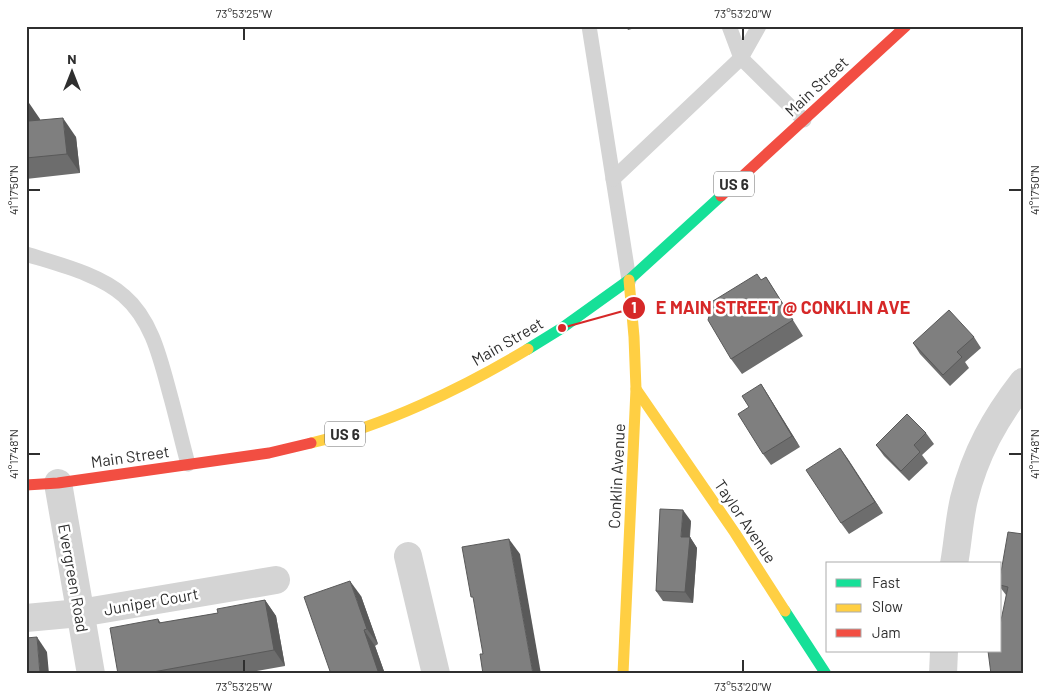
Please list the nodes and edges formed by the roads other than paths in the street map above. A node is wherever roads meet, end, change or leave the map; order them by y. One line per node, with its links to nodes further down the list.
1 (759, 26): 5 (lane)
2 (906, 26): 6 (main road, Main Street / US 6)
3 (727, 29): 5 (lane)
4 (593, 30): 7 (lane)
5 (741, 58): 6 (lane); 7 (lane)
6 (804, 120): 9 (main road, Main Street / US 6)
7 (613, 179): 9 (lane)
8 (26, 254): 12 (lane)
9 (629, 280): 11 (main road, Conklin Avenue); 12 (main road, Main Street / US 6)
10 (1023, 382): 16 (street)
11 (636, 389): 23 (main road, Conklin Avenue); 24 (main road, Taylor Avenue)
12 (188, 464): 13 (main road, Main Street / US 6)
13 (58, 483): 14 (main road, Main Street / US 6); 18 (street, Evergreen Road)
14 (26, 485)
15 (408, 556): 22 (street)
16 (954, 562)
17 (276, 580): 18 (street, Juniper Court)
18 (80, 613): 19 (street, Juniper Court); 21 (street, Evergreen Road)
19 (26, 618)
20 (944, 652): 25 (street)
21 (91, 674)
22 (436, 674)
23 (623, 674)
24 (826, 674)
25 (943, 674)

